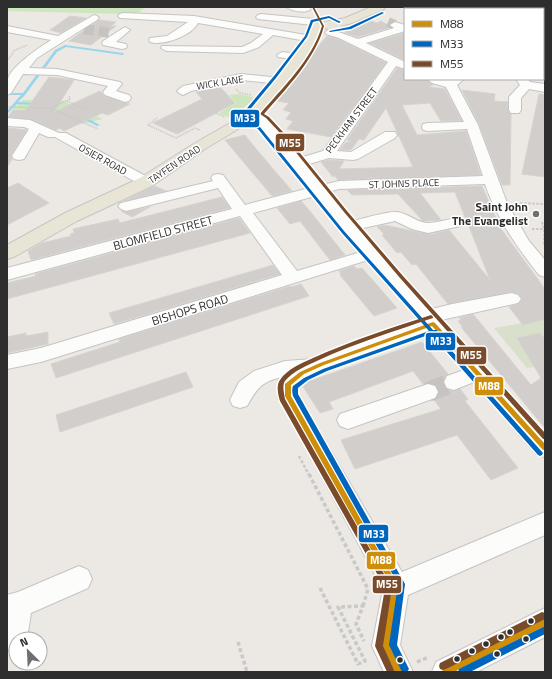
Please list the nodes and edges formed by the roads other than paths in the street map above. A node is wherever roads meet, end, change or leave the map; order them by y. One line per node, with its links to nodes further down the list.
1 (291, 7): 3 (street)
2 (380, 7): 10 (main road, TAYFEN ROAD)
3 (305, 8): 10 (street)
4 (251, 15): 10 (street)
5 (123, 16): 7 (street)
6 (94, 18): 14 (street)
7 (194, 19): 11 (street); 15 (street)
8 (395, 25): 16 (street)
9 (8, 29): 14 (street)
10 (325, 29): 13 (street); 16 (street); 21 (main road, TAYFEN ROAD)
11 (272, 31): 13 (street); 19 (street)
12 (118, 32): 18 (street)
13 (287, 34): 17 (street)
14 (59, 39): 23 (street)
15 (154, 40)
16 (357, 43): 22 (street)
17 (277, 44)
18 (122, 46)
19 (166, 48)
20 (282, 55): 21 (street)
21 (298, 57): 25 (main road, TAYFEN ROAD)
22 (400, 63): 39 (street, PECKHAM STREET)
23 (25, 71): 29 (street); 31 (street)
24 (444, 80): 26 (street)
25 (282, 81): 30 (street, WICK LANE); 33 (main road, TAYFEN ROAD)
26 (454, 81): 35 (street)
27 (524, 82): 28 (street); 32 (street)
28 (545, 88)
29 (7, 90)
30 (183, 91)
31 (125, 98)
32 (515, 110)
33 (251, 117): 41 (street); 43 (main road, TAYFEN ROAD)
34 (7, 122): 37 (street, OSIER ROAD)
35 (472, 125): 36 (street); 42 (street)
36 (428, 126)
37 (36, 127): 40 (street); 43 (street, OSIER ROAD)
38 (390, 135): 39 (street)
39 (328, 154): 41 (street, PECKHAM STREET)
40 (19, 156)
41 (297, 163): 44 (street)
42 (491, 180): 44 (street, ST JOHNS PLACE); 51 (street)
43 (146, 182): 49 (main road, TAYFEN ROAD)
44 (319, 190): 46 (street, BLOMFIELD STREET); 48 (street)
45 (126, 206): 46 (street)
46 (243, 211): 52 (street, BLOMFIELD STREET); 53 (street)
47 (459, 222): 48 (street)
48 (348, 227): 50 (street)
49 (7, 253)
50 (371, 254): 53 (street, BISHOPS ROAD); 55 (street)
51 (545, 271)
52 (7, 274)
53 (293, 278): 56 (street, BISHOPS ROAD)
54 (512, 299): 55 (street)
55 (431, 321): 57 (street); 58 (street)
56 (7, 362)
57 (312, 369): 61 (street); 66 (street)
58 (478, 373): 59 (street); 63 (street)
59 (454, 382)
60 (428, 392): 62 (street)
61 (240, 400)
62 (348, 420)
63 (545, 448)
64 (545, 523): 66 (street)
65 (79, 579): 67 (street)
66 (396, 587): 70 (street)
67 (13, 606): 69 (street)
68 (545, 622): 71 (street)
69 (14, 631)
70 (399, 672)
71 (446, 672)

